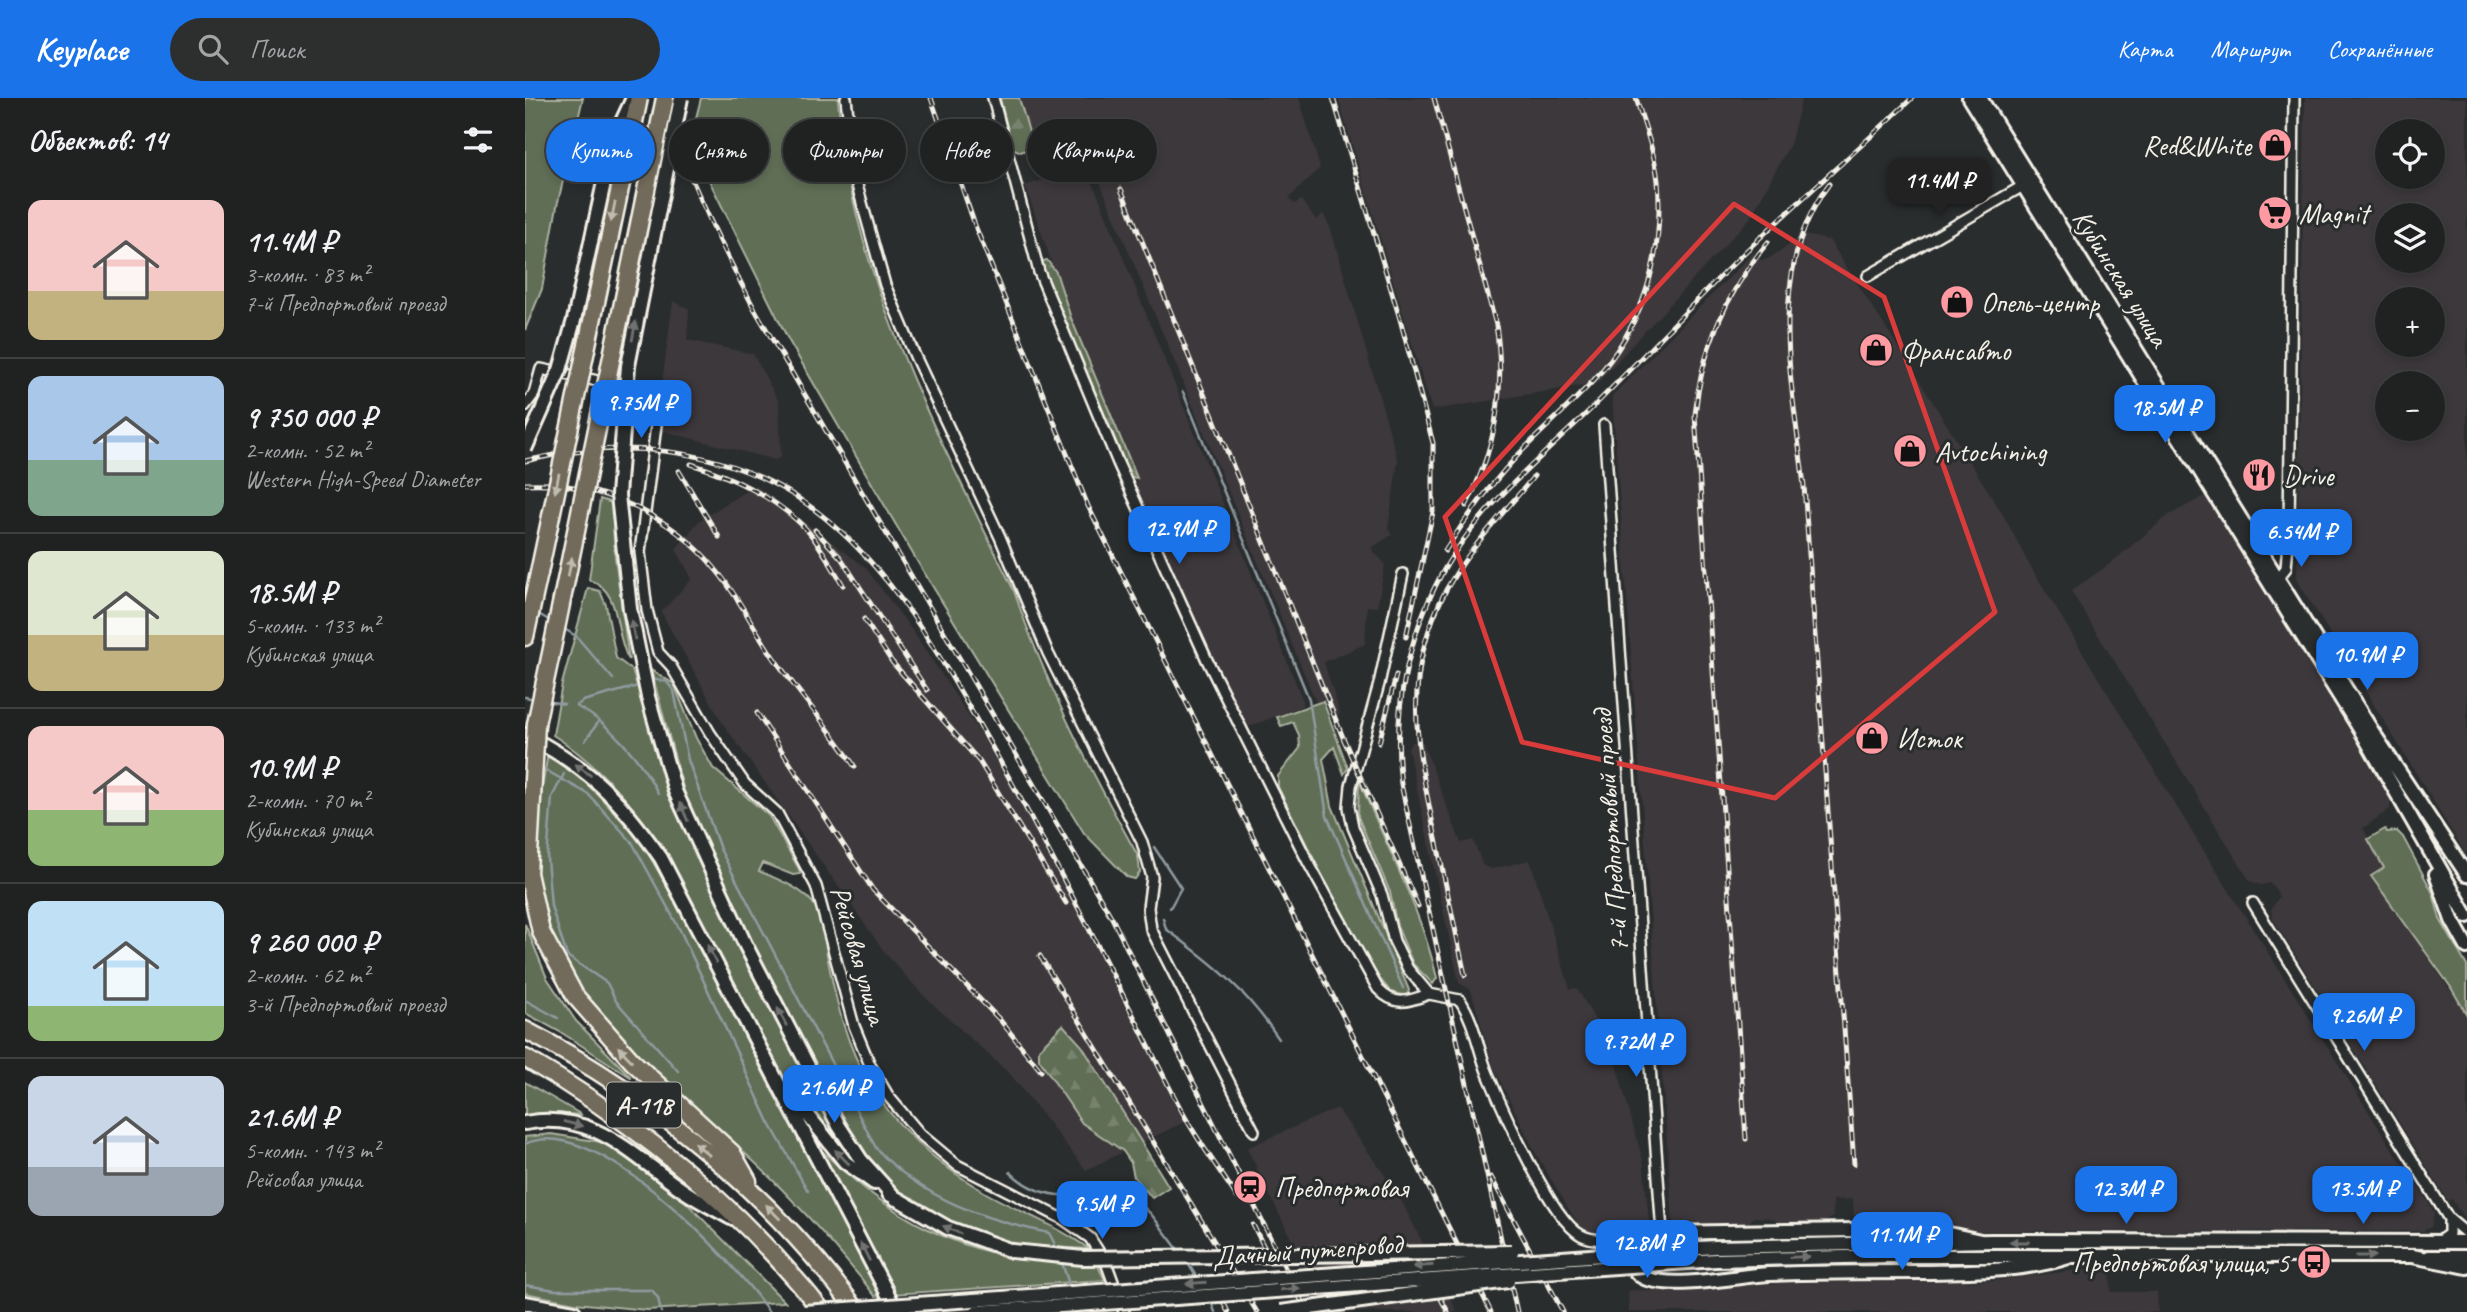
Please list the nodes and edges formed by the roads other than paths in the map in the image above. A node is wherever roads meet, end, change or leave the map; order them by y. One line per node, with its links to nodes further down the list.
1 (633, 98): 14 (main road, bridge)
2 (639, 98): 17 (highway, one-way to 17, bridge)
3 (665, 98): 18 (highway, one-way to 3, bridge)
4 (681, 98): 32 (main road, one-way to 4, bridge)
5 (845, 98): 30 (street)
6 (993, 98): 25 (street)
7 (1969, 98): 10 (main road, Кубинская улица)
8 (1980, 98): 10 (main road, Кубинская улица)
9 (2294, 98): 16 (street)
10 (2028, 183): 11 (street); 16 (main road, Кубинская улица)
11 (1868, 276)
12 (525, 406): 55 (street, Рейсовая улица)
13 (1604, 425): 35 (street, 7-й Предпортовый проезд)
14 (525, 449)
15 (1403, 574): 25 (street)
16 (2275, 582): 20 (main road, Кубинская улица); 21 (main road, Кубинская улица)
17 (525, 638)
18 (531, 730): 19 (highway, bridge); 28 (main road, one-way to 18); 31 (highway, one-way to 18, bridge)
19 (525, 769)
20 (2427, 847): 23 (main road, Кубинская улица); 24 (main road)
21 (2467, 875)
22 (2253, 903): 33 (street)
23 (2467, 916)
24 (2467, 947)
25 (1429, 994): 37 (street)
26 (525, 1030): 31 (highway, А-118, one-way to 26)
27 (525, 1058): 34 (highway, А-118)
28 (766, 1058): 32 (main road, one-way to 28); 53 (main road, one-way to 28)
29 (525, 1123): 34 (main road, one-way to 34)
30 (1254, 1131)
31 (754, 1193): 52 (highway, А-118, one-way to 31)
32 (896, 1199): 42 (main road, one-way to 32, bridge)
33 (2449, 1219): 36 (street); 39 (street)
34 (754, 1231): 51 (highway, А-118)
35 (1661, 1233): 37 (main road); 38 (main road)
36 (2467, 1234)
37 (1639, 1236): 43 (main road)
38 (1981, 1241): 39 (main road, one-way to 38); 41 (main road)
39 (2438, 1242): 40 (main road)
40 (2467, 1242)
41 (1731, 1253): 42 (main road, Дачный путепровод, bridge); 43 (main road, one-way to 43); 47 (main road, Дачный путепровод, bridge)
42 (1589, 1254): 50 (main road, Дачный путепровод, one-way to 50, bridge)
43 (2072, 1256): 44 (main road, one-way to 44)
44 (2412, 1256): 45 (street); 46 (main road)
45 (2467, 1256)
46 (2467, 1267)
47 (1576, 1268): 54 (main road, Дачный путепровод, one-way to 47, bridge); 56 (main road, bridge)
48 (525, 1303): 49 (main road)
49 (574, 1312)
50 (804, 1312)
51 (823, 1312)
52 (858, 1312)
53 (897, 1312)
54 (977, 1312)
55 (1124, 1312)
56 (1282, 1312)

